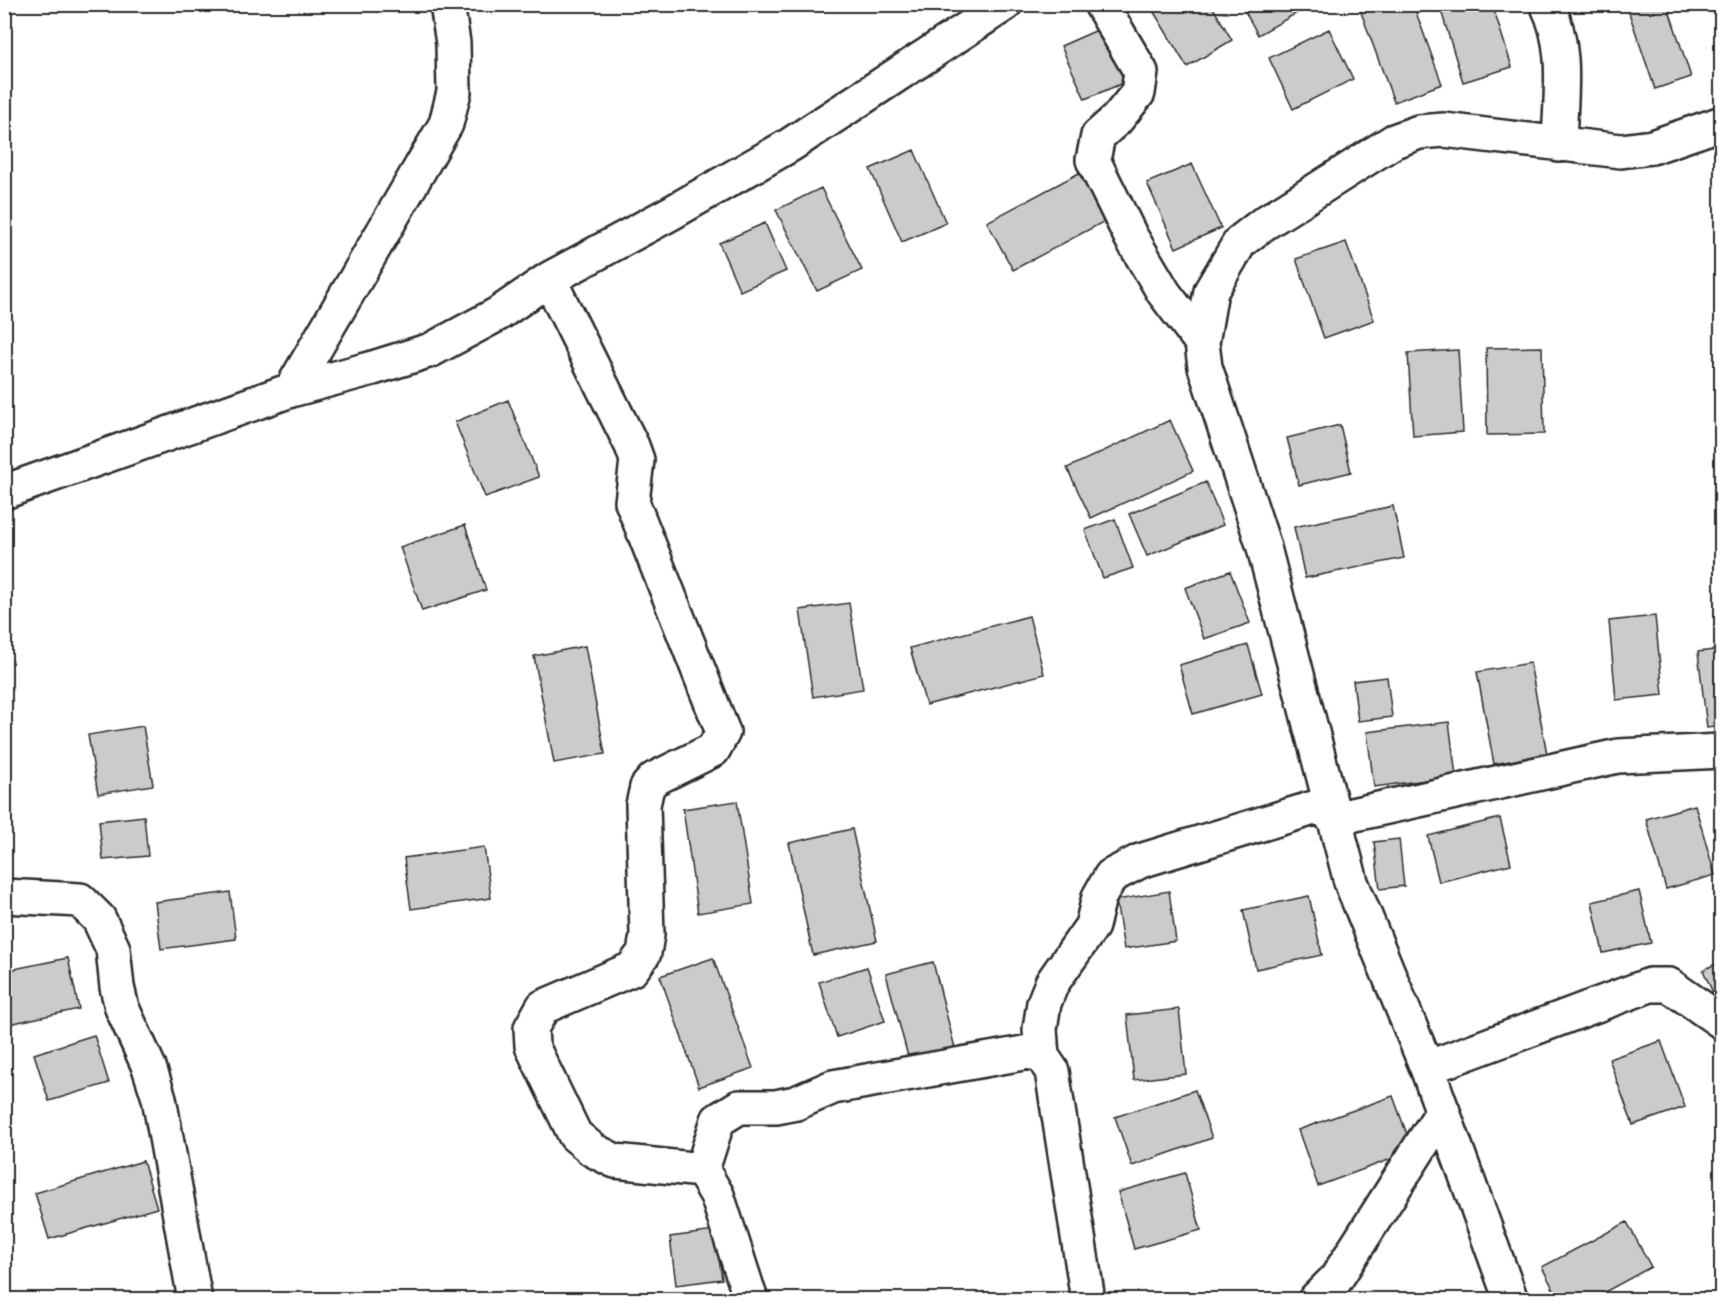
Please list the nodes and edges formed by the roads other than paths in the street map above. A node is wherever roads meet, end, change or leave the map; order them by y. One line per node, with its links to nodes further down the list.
1 (447, 4): 9 (street)
2 (1005, 4): 7 (street)
3 (1101, 4): 8 (street)
4 (1546, 4): 6 (street)
5 (1722, 123): 6 (street)
6 (1559, 145): 8 (street)
7 (549, 279): 9 (street); 18 (street)
8 (1202, 343): 12 (street)
9 (291, 390): 10 (street)
10 (4, 492)
11 (1722, 751): 12 (street)
12 (1331, 811): 15 (street); 16 (street)
13 (4, 896): 19 (street)
14 (1722, 1022): 16 (street)
15 (1042, 1056): 18 (street); 21 (street)
16 (1426, 1068): 17 (street)
17 (1443, 1112): 22 (street); 23 (street)
18 (702, 1170): 20 (street)
19 (195, 1299)
20 (751, 1299)
21 (1088, 1299)
22 (1315, 1299)
23 (1511, 1299)

